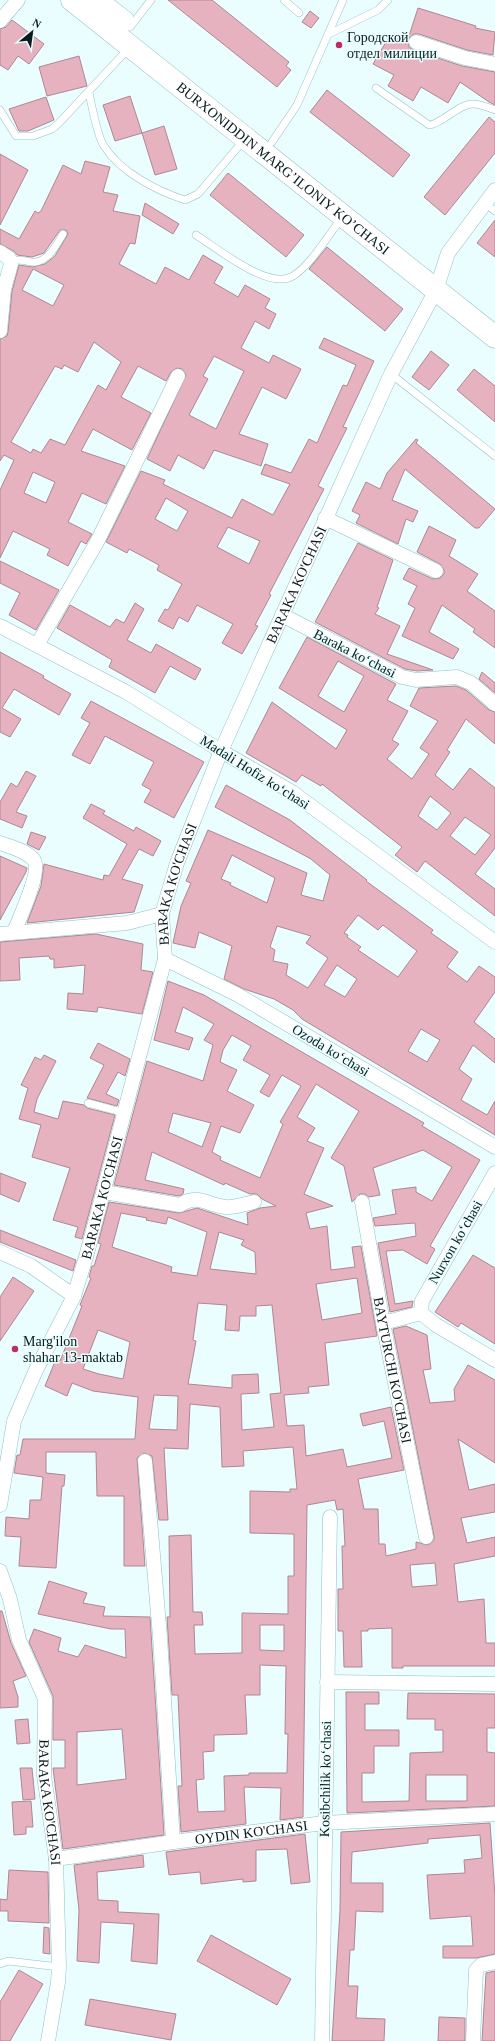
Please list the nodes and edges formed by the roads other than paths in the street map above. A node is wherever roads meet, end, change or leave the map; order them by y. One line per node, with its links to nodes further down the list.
1 (18, 0): 9 (street)
2 (72, 0): 11 (main road, BURXONIDDIN MARG’ILONIY KO’CHASI)
3 (96, 0): 11 (main road, BURXONIDDIN MARG’ILONIY KO’CHASI)
4 (151, 0): 11 (lane)
5 (284, 0): 8 (lane)
6 (343, 0): 10 (lane)
7 (388, 0): 10 (lane)
8 (299, 12)
9 (0, 21)
10 (329, 34): 19 (lane)
11 (130, 37): 15 (lane); 18 (main road, BURXONIDDIN MARG’ILONIY KO’CHASI); 19 (main road, BURXONIDDIN MARG’ILONIY KO’CHASI)
12 (416, 42): 13 (street)
13 (495, 64)
14 (376, 88): 17 (lane)
15 (89, 93): 16 (lane); 18 (lane)
16 (0, 110)
17 (495, 110)
18 (245, 138): 22 (main road, BURXONIDDIN MARG’ILONIY KO’CHASI)
19 (272, 142): 26 (main road, BURXONIDDIN MARG’ILONIY KO’CHASI)
20 (495, 190): 21 (street)
21 (491, 207): 26 (street)
22 (343, 216): 24 (lane); 26 (main road, BURXONIDDIN MARG’ILONIY KO’CHASI)
23 (63, 234): 25 (lane)
24 (196, 235)
25 (5, 256): 28 (street)
26 (438, 283): 27 (main road, BURXONIDDIN MARG’ILONIY KO’CHASI); 29 (main road, BURXONIDDIN MARG’ILONIY KO’CHASI); 30 (street, BARAKA KO'CHASI)
27 (495, 320)
28 (0, 331)
29 (495, 337)
30 (391, 374): 32 (lane); 33 (street, BARAKA KO'CHASI)
31 (178, 376): 37 (street)
32 (495, 456)
33 (325, 518): 34 (street); 35 (street, BARAKA KO'CHASI)
34 (436, 571)
35 (282, 615): 38 (street, Baraka koʻchasi); 39 (street, BARAKA KO'CHASI)
36 (0, 626): 37 (street, Madali Hofiz koʻchasi)
37 (37, 646): 39 (street, Madali Hofiz koʻchasi)
38 (495, 704)
39 (221, 751): 41 (street, BARAKA KO'CHASI); 43 (street, Madali Hofiz koʻchasi)
40 (0, 843): 42 (street)
41 (162, 914): 42 (street); 44 (street, BARAKA KO'CHASI)
42 (7, 933)
43 (495, 942)
44 (165, 959): 46 (street, BARAKA KO'CHASI); 47 (street, Ozoda koʻchasi)
45 (88, 1103): 46 (lane)
46 (125, 1113): 49 (street, BARAKA KO'CHASI)
47 (495, 1147)
48 (495, 1173): 54 (street, Nurxon koʻchasi)
49 (104, 1192): 50 (street); 53 (street, BARAKA KO'CHASI)
50 (254, 1202)
51 (362, 1202): 55 (street, BAYTURCHI KO'CHASI)
52 (0, 1252): 53 (street)
53 (74, 1296): 58 (street, BARAKA KO'CHASI)
54 (421, 1313): 55 (street); 56 (street)
55 (383, 1323): 60 (street, BAYTURCHI KO'CHASI)
56 (495, 1360)
57 (145, 1461): 66 (street)
58 (0, 1505)
59 (330, 1517): 62 (street, Kosibchilik koʻchasi)
60 (426, 1537)
61 (0, 1571): 67 (street, BARAKA KO'CHASI)
62 (327, 1682): 63 (street); 65 (street, Kosibchilik koʻchasi)
63 (495, 1684)
64 (495, 1814): 65 (street, OYDIN KO'CHASI)
65 (324, 1823): 66 (street, OYDIN KO'CHASI); 72 (street, Kosibchilik koʻchasi)
66 (173, 1842): 67 (street, OYDIN KO'CHASI)
67 (56, 1859): 70 (street, BARAKA KO'CHASI)
68 (495, 1962): 73 (street)
69 (0, 1964): 70 (lane)
70 (59, 1967): 71 (street, BARAKA KO'CHASI)
71 (48, 2041)
72 (322, 2041)
73 (473, 2041)

